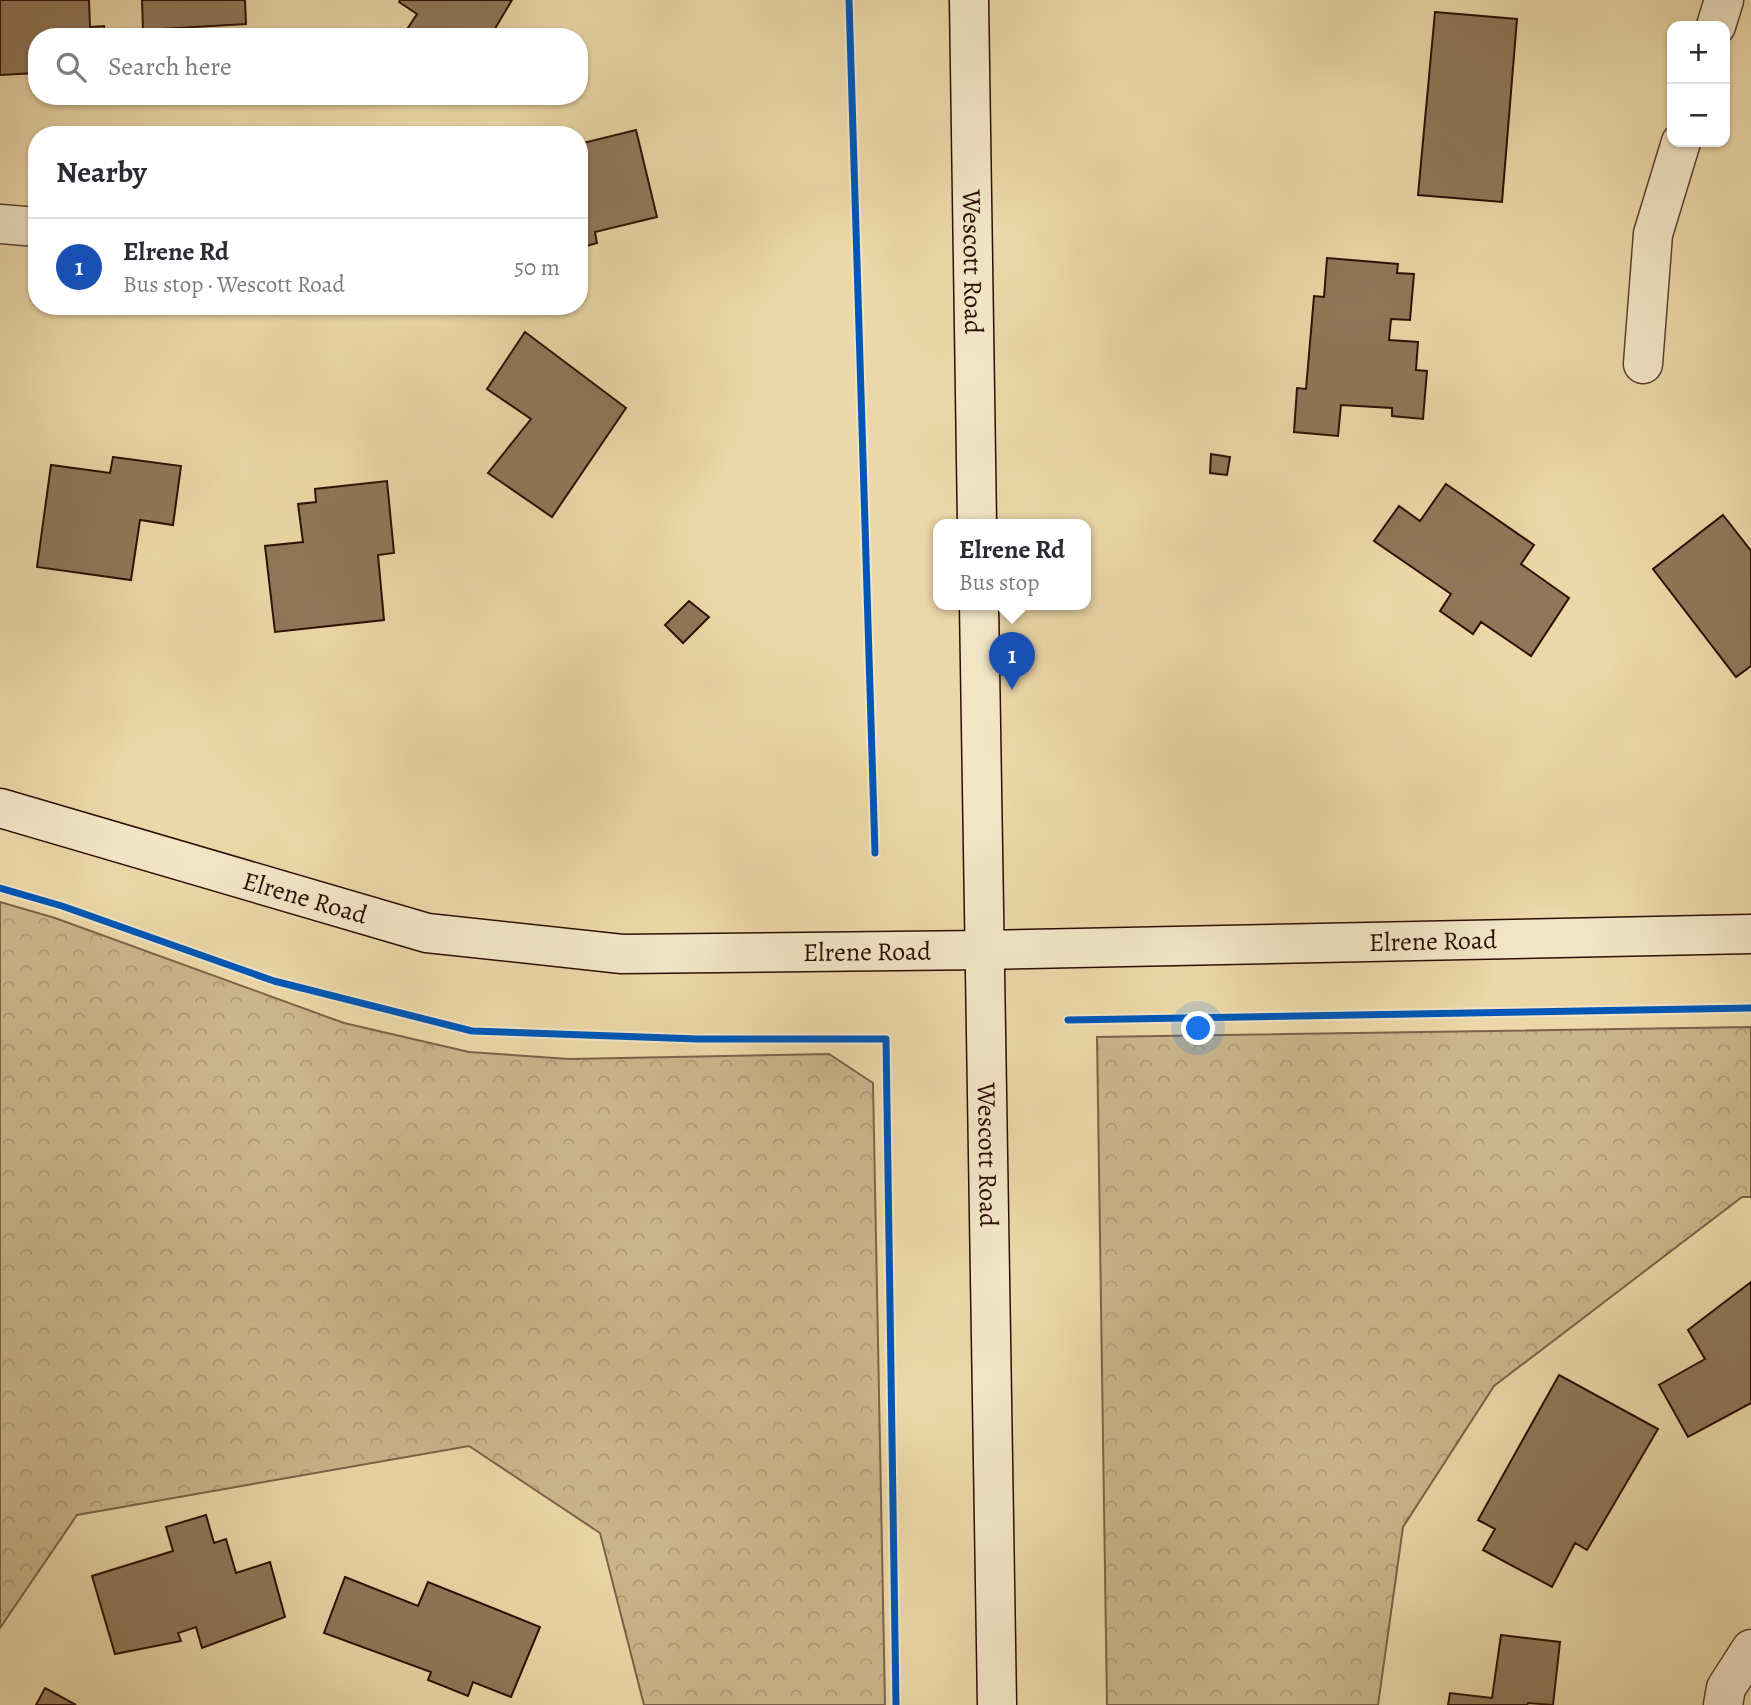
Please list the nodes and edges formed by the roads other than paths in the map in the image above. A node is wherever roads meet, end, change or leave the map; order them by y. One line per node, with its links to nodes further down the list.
1 (969, 0): 8 (street, Wescott Road)
2 (1724, 0): 3 (street)
3 (1718, 21)
4 (1679, 147): 7 (street)
5 (0, 224): 6 (street)
6 (28, 226)
7 (1643, 364)
8 (977, 519)
9 (979, 610): 12 (street, Wescott Road)
10 (0, 808): 12 (street, Elrene Road)
11 (1751, 934): 12 (street, Elrene Road)
12 (984, 950): 14 (street, Wescott Road)
13 (1751, 1649): 15 (street)
14 (997, 1705)
15 (1723, 1705)

